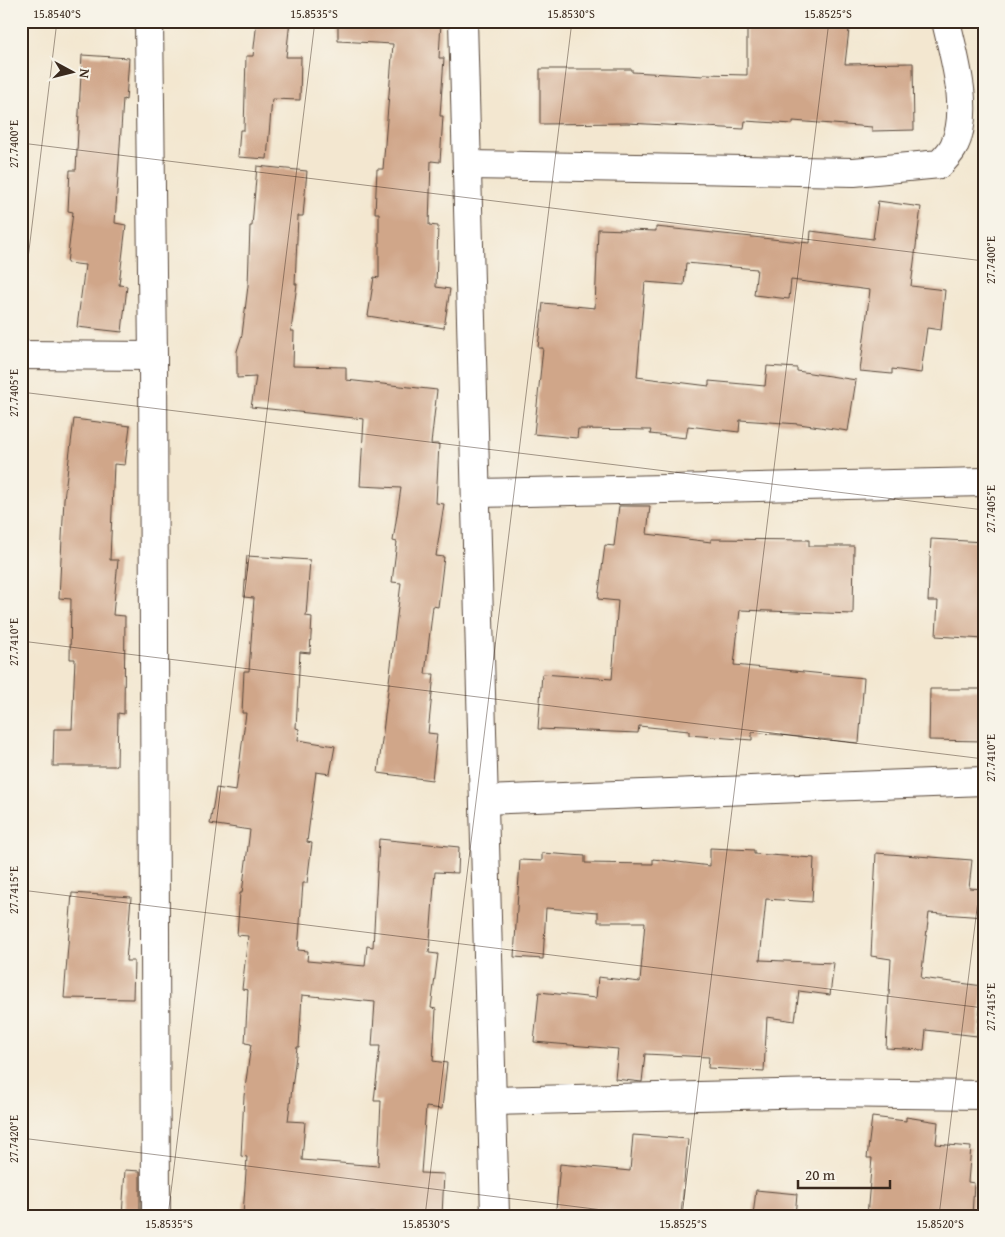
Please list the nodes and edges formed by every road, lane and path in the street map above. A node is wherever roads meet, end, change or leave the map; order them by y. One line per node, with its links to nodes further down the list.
1 (149, 21): 6 (street)
2 (463, 21): 4 (street)
3 (946, 21): 4 (street)
4 (468, 166): 8 (street)
5 (21, 355): 6 (street)
6 (153, 356): 13 (street)
7 (984, 482): 8 (street)
8 (476, 493): 10 (street)
9 (984, 782): 10 (street)
10 (485, 800): 12 (street)
11 (984, 1095): 12 (street)
12 (492, 1101): 14 (street)
13 (156, 1216)
14 (495, 1216)

